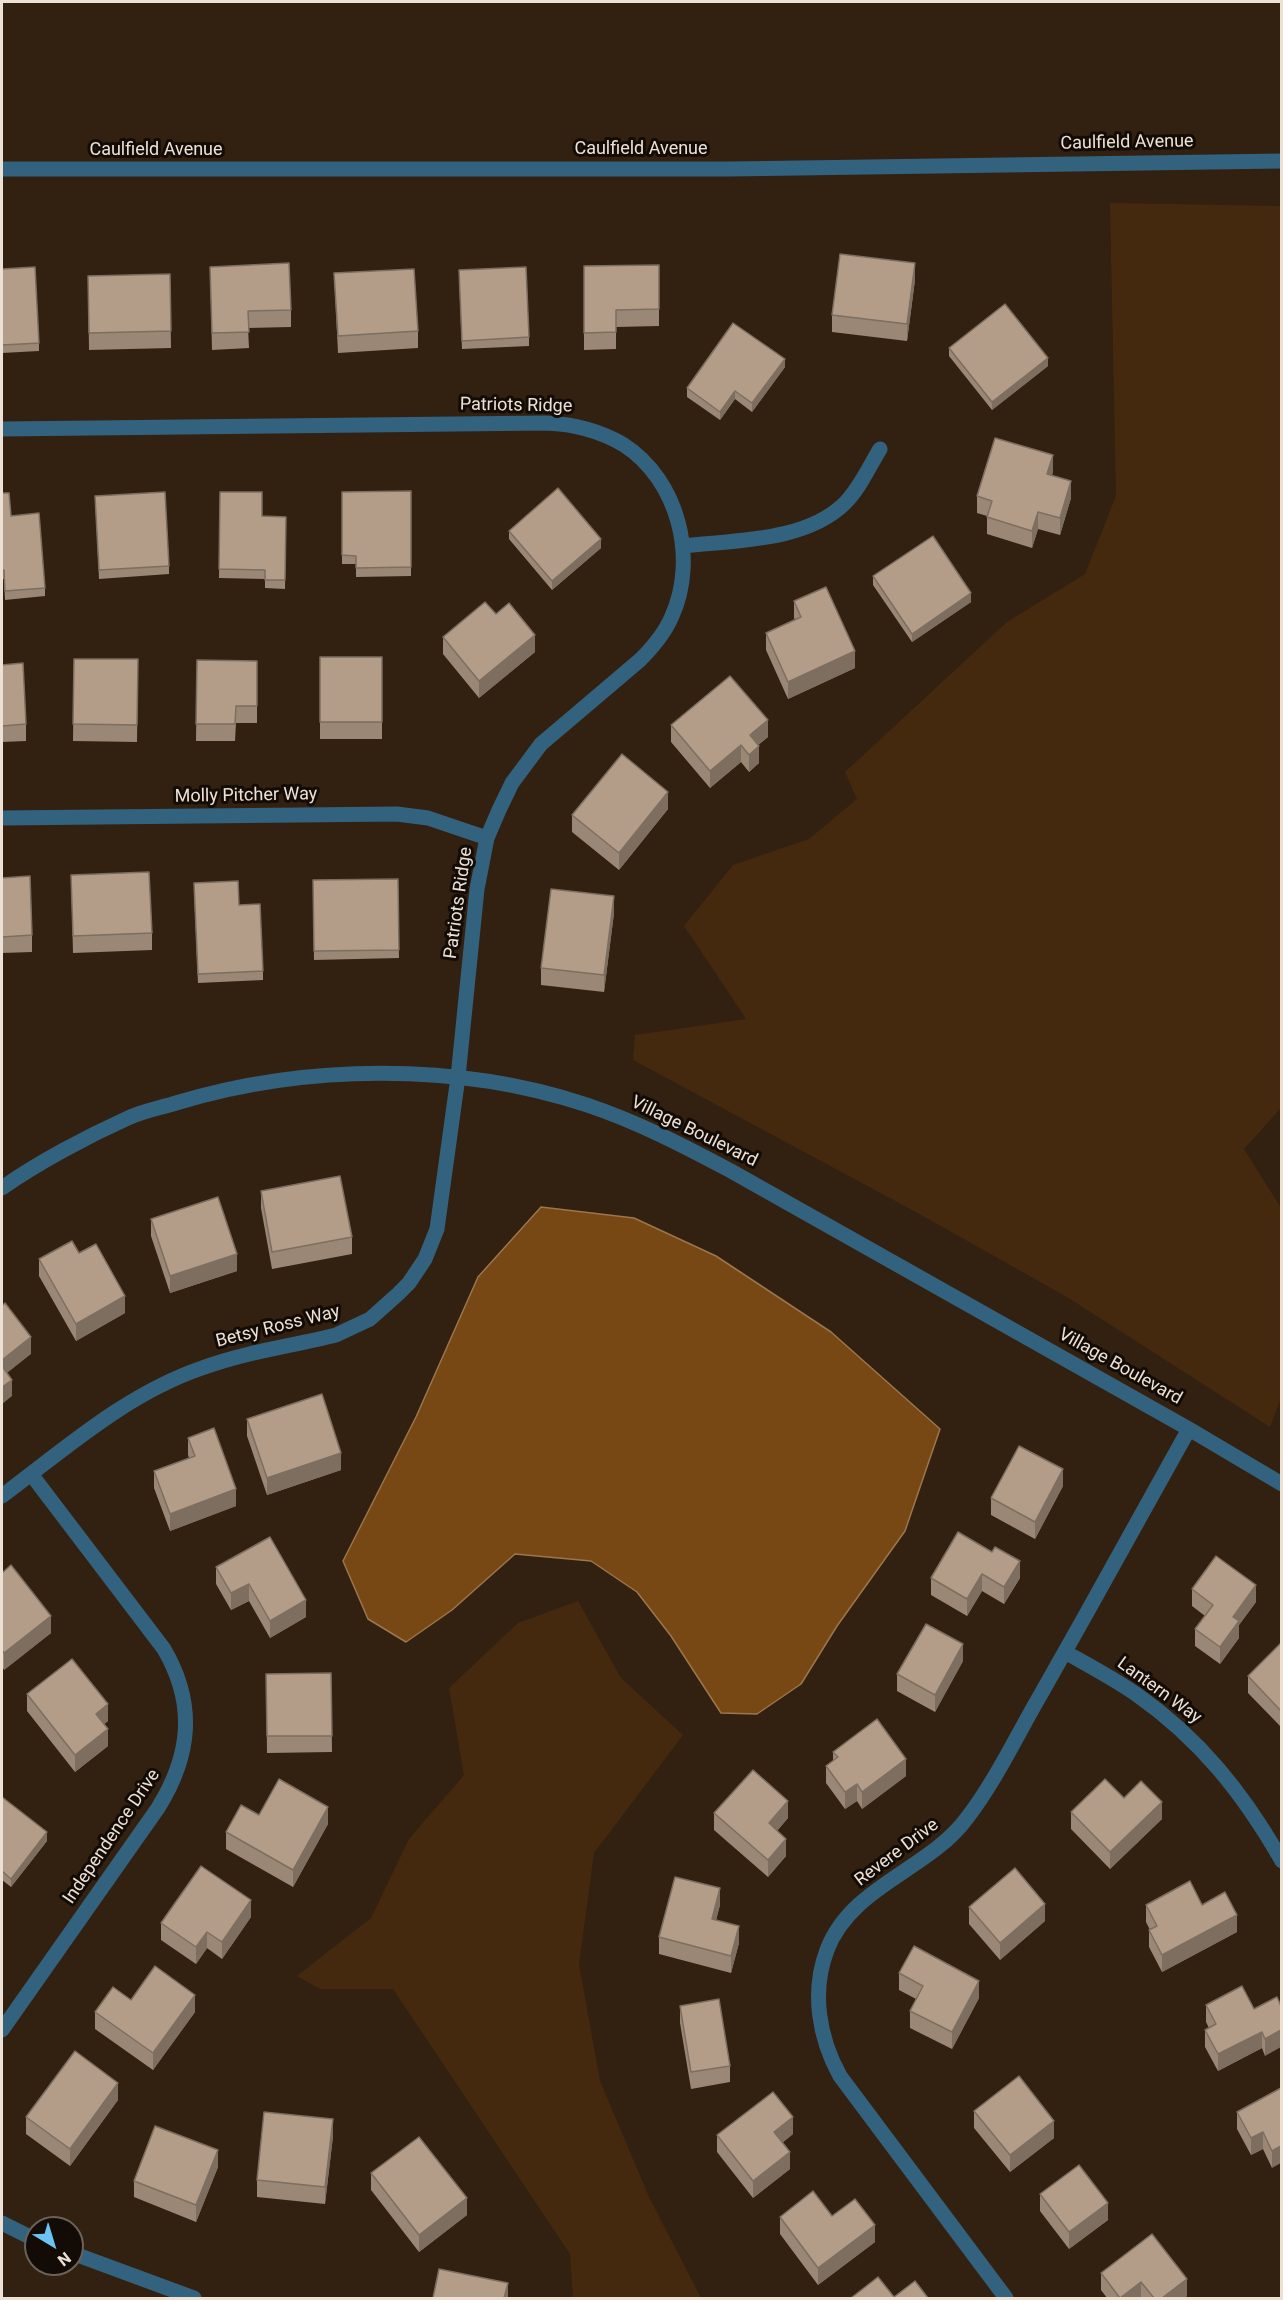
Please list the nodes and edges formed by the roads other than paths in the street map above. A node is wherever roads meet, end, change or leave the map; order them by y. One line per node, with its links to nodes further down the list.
1 (1281, 160): 2 (street, Caulfield Avenue)
2 (2, 169)
3 (2, 429): 5 (street, Patriots Ridge)
4 (880, 449): 5 (street)
5 (683, 546): 7 (street, Patriots Ridge)
6 (2, 818): 7 (street, Molly Pitcher Way)
7 (488, 838): 8 (street, Patriots Ridge)
8 (458, 1077): 9 (street, Village Boulevard); 10 (street, Village Boulevard); 11 (street, Betsy Ross Way)
9 (2, 1188)
10 (1189, 1429): 12 (street, Village Boulevard); 14 (street, Revere Drive)
11 (31, 1474): 13 (street, Betsy Ross Way); 16 (street, Independence Drive)
12 (1281, 1484)
13 (2, 1496)
14 (1065, 1652): 15 (street, Lantern Way); 21 (street, Revere Drive)
15 (1281, 1861)
16 (2, 2030)
17 (2, 2223): 18 (street)
18 (24, 2234)
19 (84, 2257): 20 (street)
20 (194, 2298)
21 (1006, 2298)

